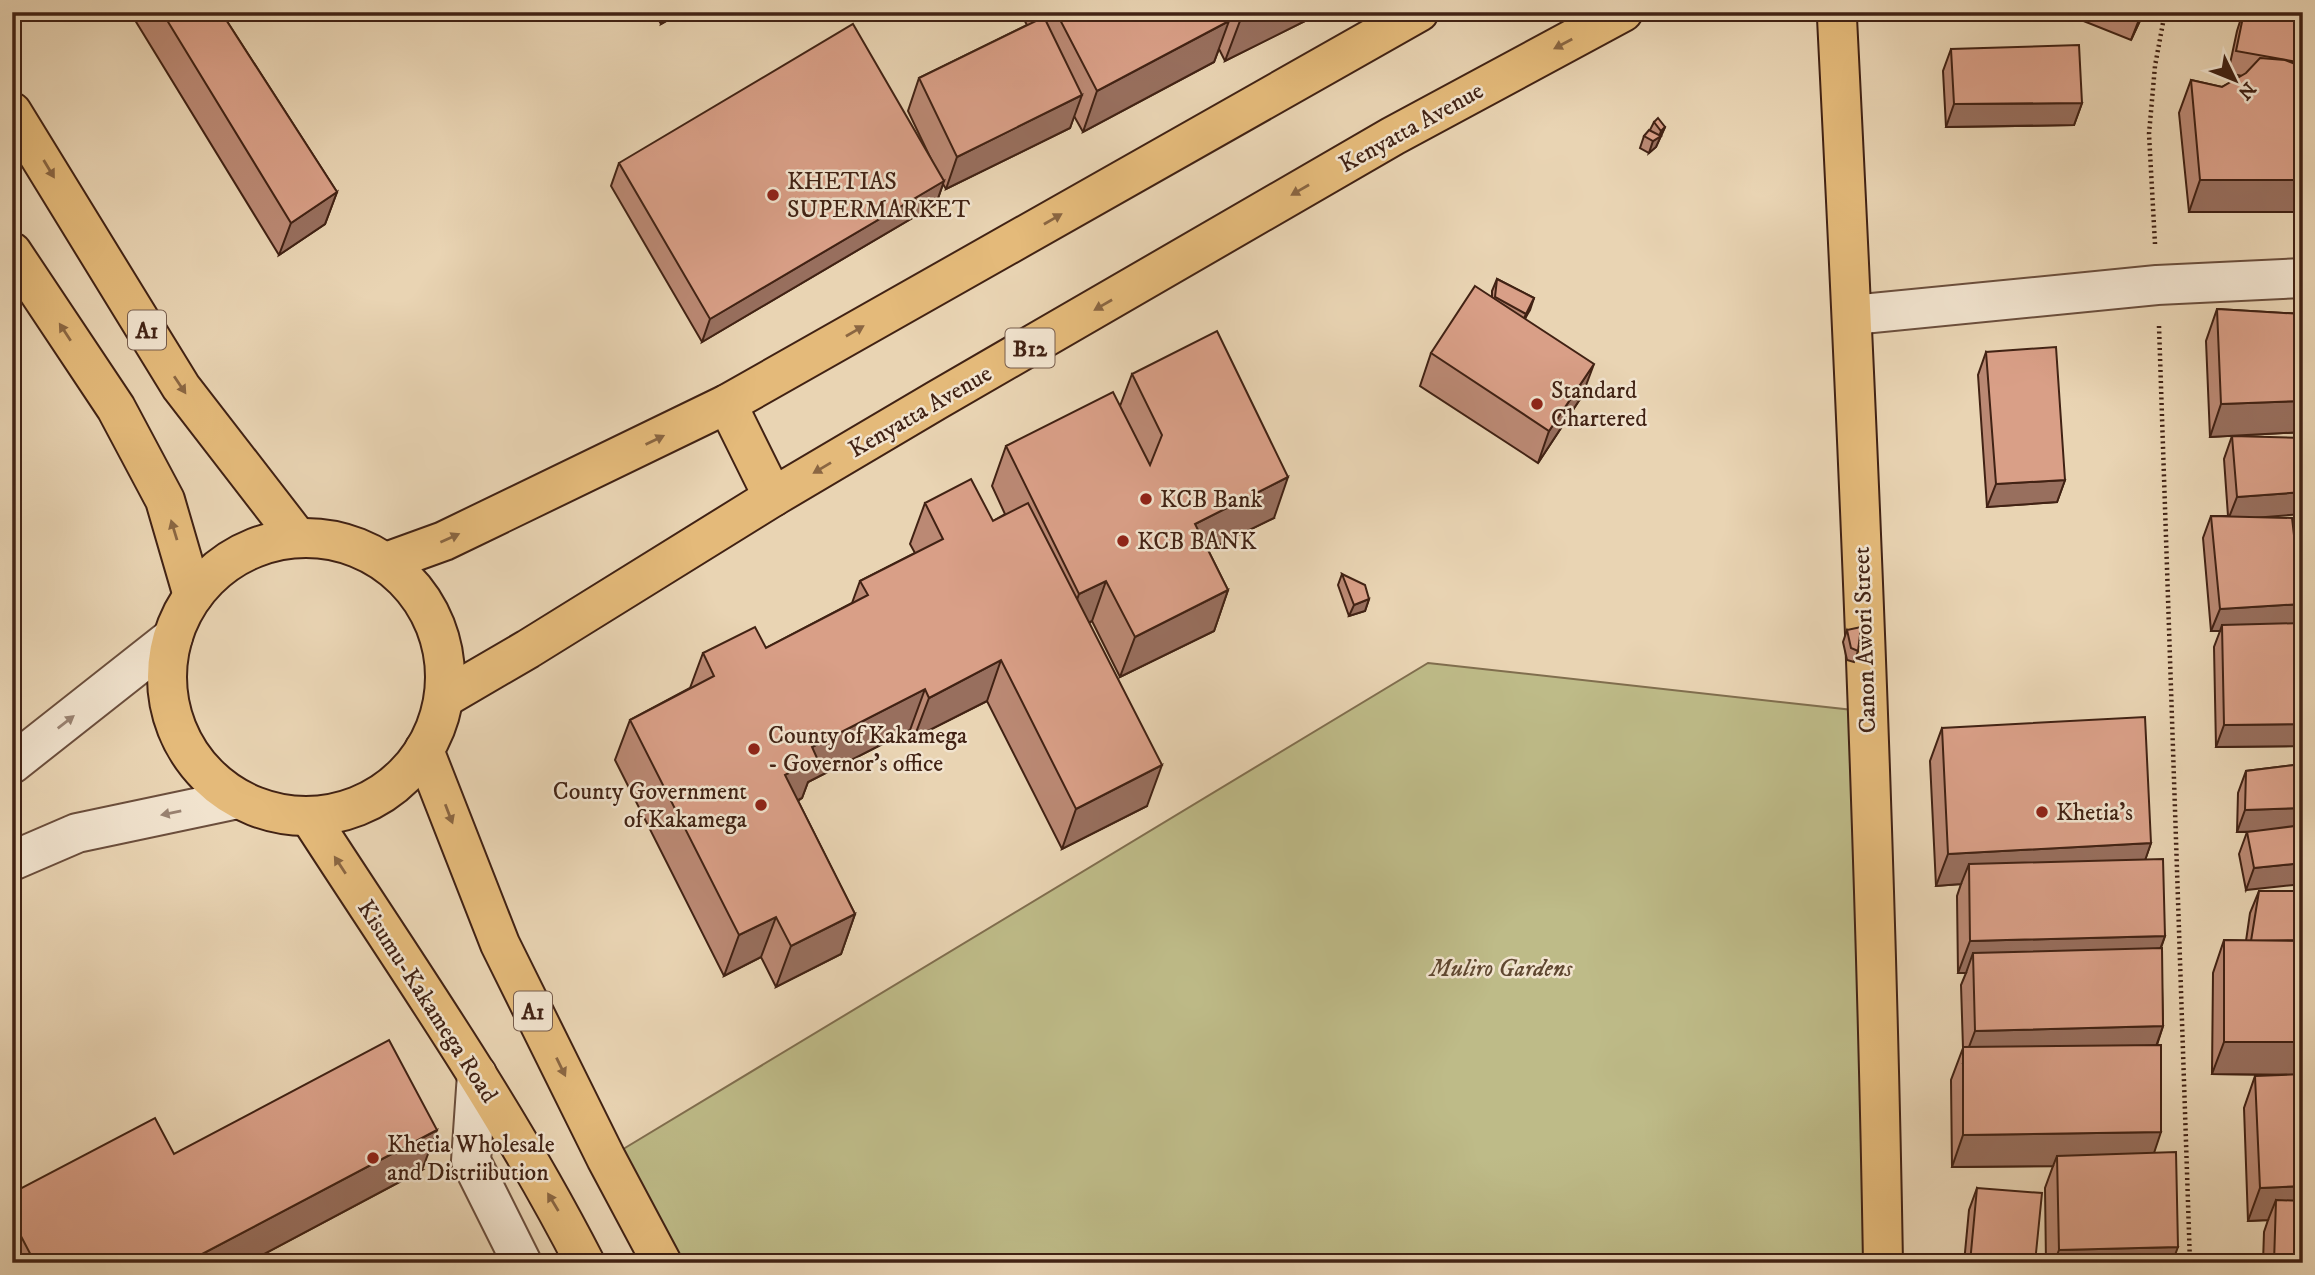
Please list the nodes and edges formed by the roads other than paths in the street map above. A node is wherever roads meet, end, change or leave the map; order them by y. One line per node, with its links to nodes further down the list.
1 (1419, 12): 8 (main road, one-way to 1)
2 (1623, 12): 9 (main road, Kenyatta Avenue / B12, one-way to 9)
3 (1837, 14): 7 (main road, Canon Awori Street)
4 (12, 112): 10 (main road, A1, one-way to 10)
5 (12, 252): 12 (main road, one-way to 5)
6 (2303, 278): 7 (street)
7 (1852, 315): 24 (main road, Canon Awori Street)
8 (727, 404): 9 (main road); 11 (main road, one-way to 8)
9 (773, 498): 14 (main road, Kenyatta Avenue / B12)
10 (297, 537): 11 (main road); 12 (main road)
11 (386, 562): 14 (main road)
12 (193, 596): 13 (main road)
13 (173, 637): 16 (street, one-way to 13); 17 (main road)
14 (444, 698): 15 (main road)
15 (424, 750): 18 (main road); 23 (main road, A1, one-way to 23)
16 (12, 764)
17 (238, 799): 18 (main road); 19 (street, one-way to 19)
18 (309, 816): 20 (main road, Kisumu-Kakamega Road, one-way to 18)
19 (12, 861)
20 (477, 1074): 21 (street); 22 (main road, Kisumu-Kakamega Road, one-way to 20)
21 (522, 1263)
22 (585, 1263)
23 (662, 1263)
24 (1883, 1263)

